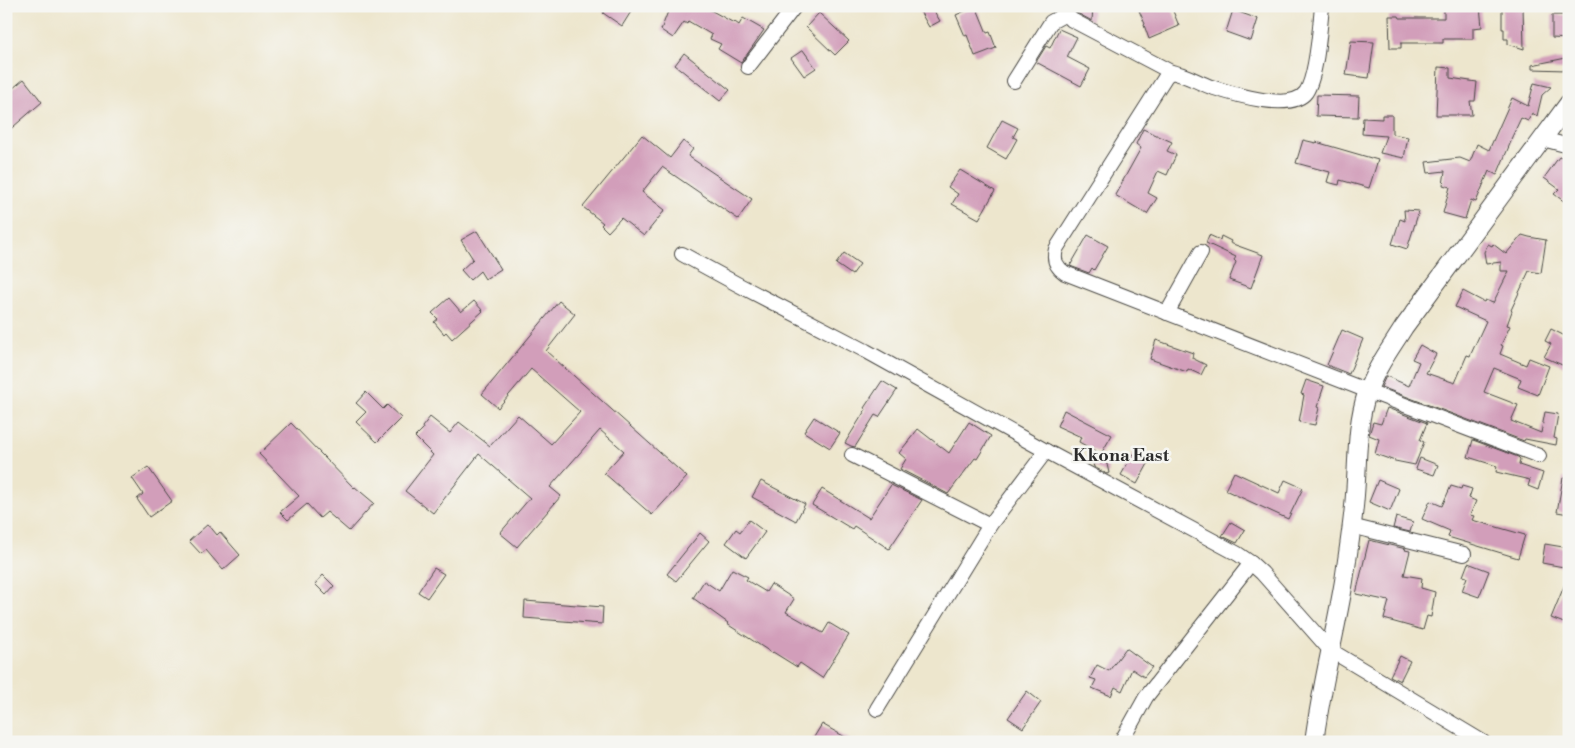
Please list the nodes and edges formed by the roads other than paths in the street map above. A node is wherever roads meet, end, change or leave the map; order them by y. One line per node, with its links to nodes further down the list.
1 (795, 6): 3 (street)
2 (1322, 6): 4 (street)
3 (748, 67)
4 (1171, 72): 5 (street); 11 (street)
5 (1014, 81)
6 (1569, 103): 7 (street)
7 (1543, 139): 8 (street); 12 (street)
8 (1569, 146)
9 (1201, 252): 11 (street)
10 (682, 254): 13 (street)
11 (1167, 313): 12 (street)
12 (1368, 391): 15 (street); 17 (street)
13 (1046, 451): 16 (street); 19 (street)
14 (852, 456): 16 (street)
15 (1539, 456)
16 (990, 525): 21 (street)
17 (1351, 526): 18 (street); 20 (street)
18 (1464, 554)
19 (1251, 563): 20 (street); 22 (street)
20 (1330, 650): 23 (street); 24 (street)
21 (877, 709)
22 (1121, 742)
23 (1314, 742)
24 (1483, 742)

